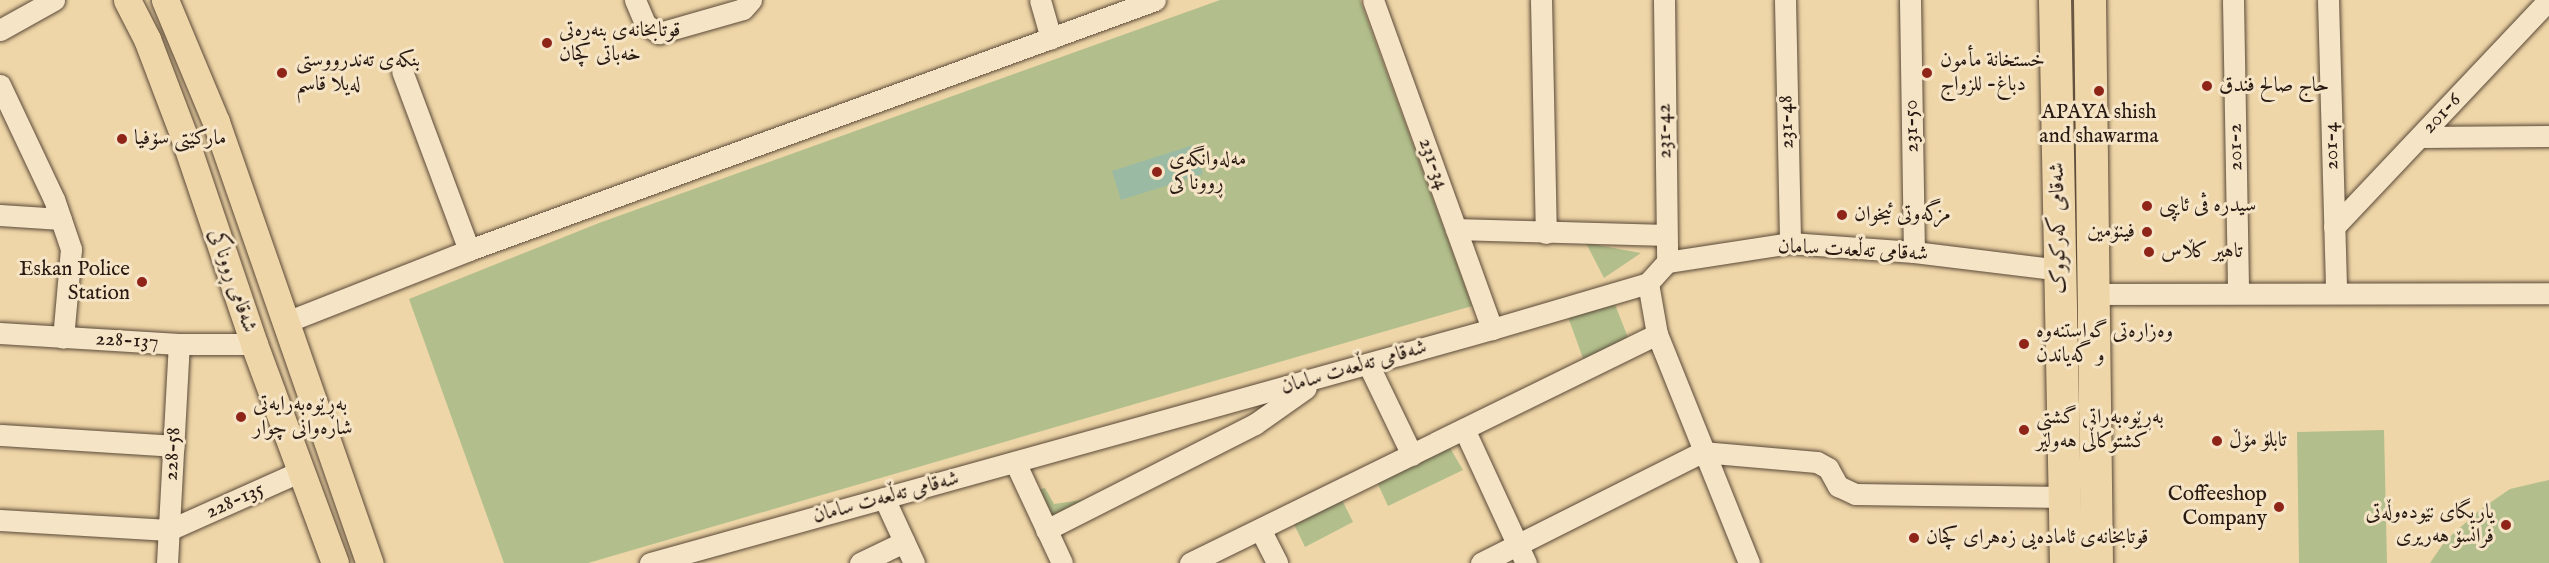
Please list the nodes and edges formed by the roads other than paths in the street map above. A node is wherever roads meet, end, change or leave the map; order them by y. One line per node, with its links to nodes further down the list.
1 (54, 0): 18 (street)
2 (127, 0): 23 (main road, شەقامی ڕووناکی)
3 (165, 0): 22 (main road, شەقامی ڕووناکی)
4 (635, 0): 5 (street)
5 (751, 0)
6 (1040, 0): 19 (street)
7 (1155, 0): 19 (street)
8 (1373, 0): 29 (street, 231-34)
9 (1541, 0): 30 (street)
10 (1664, 0): 31 (street, 231-42)
11 (1785, 0): 32 (street, 231-48)
12 (1910, 0): 34 (street, 231-50)
13 (2055, 0): 36 (highway, شەقامی کەرکووک)
14 (2090, 0): 41 (highway, شەقامی کەرکووک)
15 (2233, 0): 38 (street, 201-2)
16 (2328, 0): 28 (street, 201-4)
17 (2549, 0): 25 (street, 201-6)
18 (0, 30)
19 (1051, 38): 33 (street)
20 (402, 71): 33 (street)
21 (0, 85): 27 (street)
22 (216, 122): 23 (main road); 42 (main road, شەقامی ڕووناکی)
23 (183, 134): 48 (main road, شەقامی ڕووناکی)
24 (2549, 136): 25 (street)
25 (2420, 137): 28 (street, 201-6)
26 (0, 215): 27 (street)
27 (60, 219): 46 (street)
28 (2334, 227): 39 (street, 201-4)
29 (1456, 229): 30 (street); 43 (street, 231-34)
30 (1546, 233): 31 (street)
31 (1666, 235): 35 (street, 231-42)
32 (1790, 243): 34 (street, شەقامی تەڵعەت سامان); 35 (street, شەقامی تەڵعەت سامان)
33 (469, 250): 42 (street)
34 (1914, 252): 36 (street, شەقامی تەڵعەت سامان)
35 (1667, 262): 37 (street)
36 (2060, 270): 58 (highway, شەقامی کەرکووک)
37 (1648, 283): 43 (street, شەقامی تەڵعەت سامان); 45 (street)
38 (2238, 293): 39 (street); 41 (street)
39 (2336, 293): 40 (street)
40 (2549, 293)
41 (2095, 294): 78 (highway, شەقامی کەرکووک)
42 (284, 323): 68 (main road, شەقامی ڕووناکی)
43 (1492, 329): 49 (street, شەقامی تەڵعەت سامان)
44 (0, 333): 46 (street, 228-137)
45 (1657, 334): 51 (street); 54 (street)
46 (63, 338): 47 (street, 228-137)
47 (179, 344): 48 (street, 228-137); 53 (street, 228-58)
48 (254, 345): 57 (main road, شەقامی ڕووناکی)
49 (1368, 364): 50 (street, شەقامی تەڵعەت سامان); 55 (street)
50 (1319, 378): 56 (street, شەقامی تەڵعەت سامان); 63 (street)
51 (1464, 429): 55 (street); 65 (street)
52 (0, 435): 53 (street)
53 (174, 446): 62 (street, 228-58)
54 (1702, 453): 58 (street); 65 (street); 76 (street)
55 (1412, 455): 61 (street)
56 (1014, 462): 59 (street, شەقامی تەڵعەت سامان); 63 (street)
57 (301, 471): 62 (street, 228-135); 67 (main road, شەقامی ڕووناکی)
58 (2064, 497): 77 (highway, شەقامی کەرکووک)
59 (884, 498): 64 (street); 69 (street, شەقامی تەڵعەت سامان)
60 (0, 520): 62 (street)
61 (1260, 529): 73 (street); 74 (street)
62 (169, 530): 66 (street, 228-58)
63 (1046, 530): 72 (street)
64 (904, 542): 70 (street); 71 (street)
65 (1522, 554): 75 (street)
66 (167, 563)
67 (335, 563)
68 (370, 563)
69 (650, 563)
70 (860, 563)
71 (914, 563)
72 (1062, 563)
73 (1190, 563)
74 (1277, 563)
75 (1481, 563)
76 (1749, 563)
77 (2066, 563)
78 (2097, 563)

